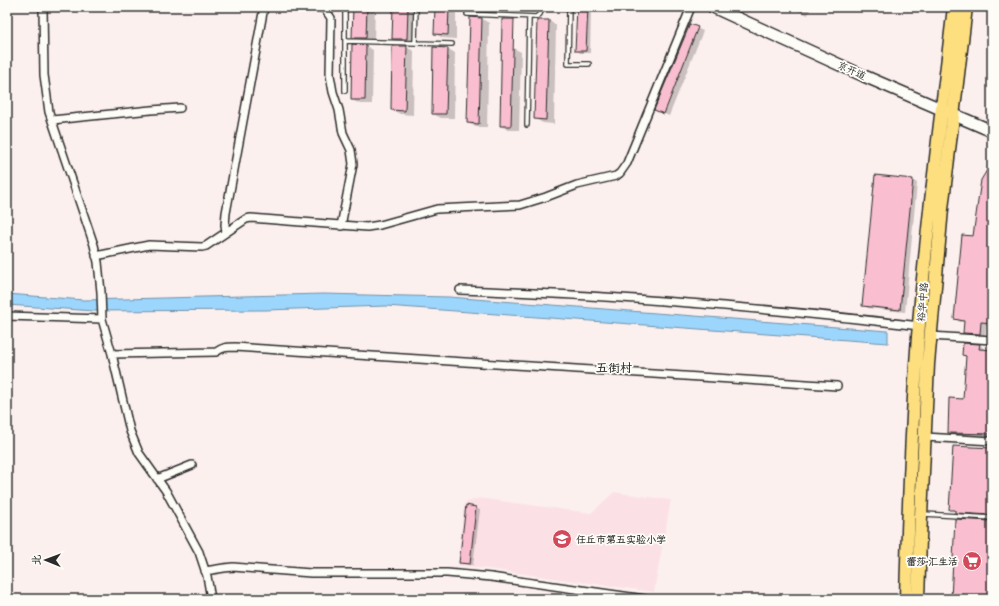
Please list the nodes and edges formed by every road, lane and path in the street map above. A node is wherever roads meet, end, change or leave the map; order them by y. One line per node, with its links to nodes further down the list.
1 (43, 7): 21 (street)
2 (264, 7): 25 (street)
3 (315, 7): 24 (street)
4 (345, 7): 14 (lane)
5 (416, 7): 15 (lane)
6 (543, 7): 13 (lane)
7 (569, 7): 17 (lane)
8 (691, 7): 24 (street)
9 (713, 7): 20 (main road, 京开道)
10 (954, 7): 20 (main road, 裕华中路)
11 (966, 7): 20 (main road, 裕华中路)
12 (467, 14): 13 (lane)
13 (529, 16): 22 (lane)
14 (345, 41): 15 (lane); 18 (lane)
15 (415, 43): 16 (lane)
16 (452, 44)
17 (590, 64)
18 (345, 92)
19 (180, 108): 21 (street)
20 (948, 112): 23 (main road, 京开道); 30 (main road, 裕华中路); 31 (main road, 裕华中路)
21 (52, 120): 26 (street)
22 (527, 124)
23 (992, 131)
24 (341, 226): 25 (street)
25 (226, 232): 26 (street)
26 (96, 256): 29 (street)
27 (460, 290): 30 (street)
28 (7, 316): 29 (street)
29 (102, 318): 33 (street)
30 (920, 326): 44 (main road, 裕华中路)
31 (931, 336): 32 (street); 35 (main road, 裕华中路)
32 (992, 340)
33 (112, 354): 34 (street); 38 (street)
34 (837, 386)
35 (925, 437): 36 (street); 39 (main road, 裕华中路)
36 (992, 441)
37 (192, 464): 38 (street)
38 (157, 479): 41 (street)
39 (921, 514): 40 (lane); 45 (main road, 裕华中路)
40 (992, 518)
41 (205, 571): 42 (street); 43 (street)
42 (211, 599)
43 (645, 599)
44 (906, 599)
45 (918, 599)

